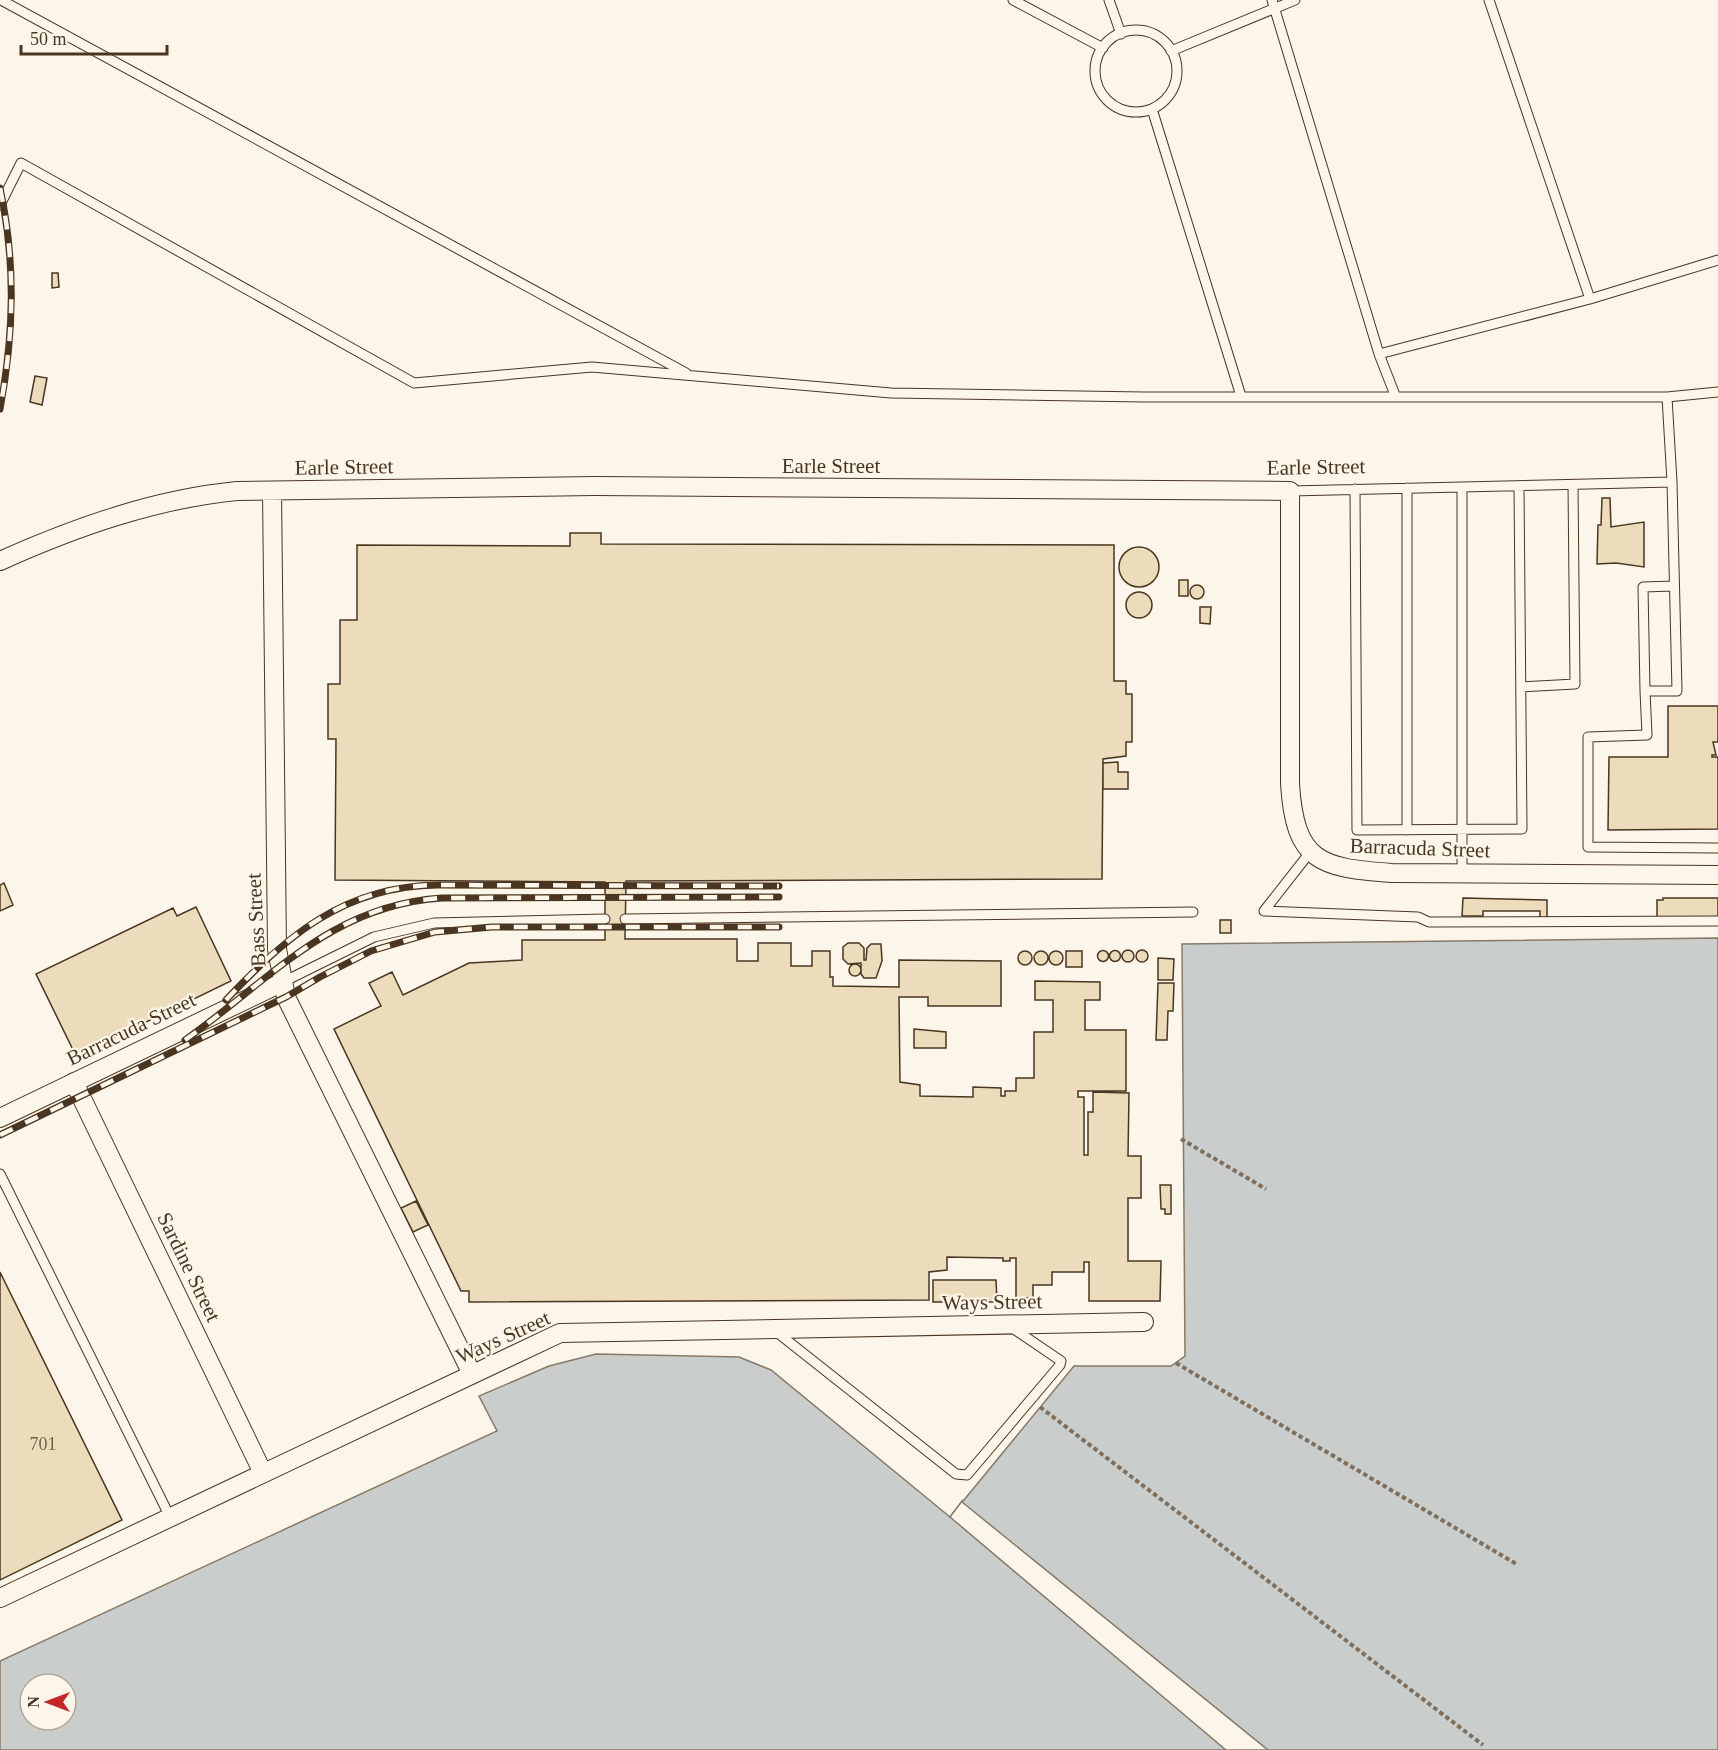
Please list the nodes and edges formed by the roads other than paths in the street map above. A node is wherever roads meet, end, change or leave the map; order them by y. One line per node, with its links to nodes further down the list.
1 (1, 0): 15 (lane)
2 (1013, 0): 8 (lane)
3 (1109, 0): 7 (lane)
4 (1295, 0): 6 (lane)
5 (1490, 0): 13 (lane)
6 (1273, 4): 9 (lane); 14 (lane)
7 (1121, 34): 8 (lane); 9 (lane)
8 (1103, 48): 10 (lane)
9 (1171, 51): 10 (lane)
10 (1152, 110): 18 (lane)
11 (0, 204): 15 (lane)
12 (1718, 260): 13 (lane)
13 (1590, 299): 14 (lane)
14 (1379, 354): 17 (lane)
15 (690, 375): 18 (lane)
16 (1718, 392): 19 (lane)
17 (1395, 395): 18 (lane); 19 (lane)
18 (1241, 396)
19 (1667, 397): 20 (lane)
20 (1672, 482): 21 (lane, Earle Street); 29 (lane)
21 (1573, 484): 22 (lane, Earle Street); 30 (lane)
22 (1519, 486): 23 (lane, Earle Street); 30 (lane)
23 (1461, 487): 24 (lane, Earle Street); 33 (lane)
24 (1407, 488): 25 (lane, Earle Street); 32 (lane)
25 (1355, 489): 27 (lane, Earle Street); 32 (lane)
26 (272, 491): 27 (street, Earle Street); 28 (street, Earle Street); 42 (street, Bass Street)
27 (1290, 491): 35 (street, Barracuda Street)
28 (0, 561)
29 (1674, 586): 31 (lane); 31 (lane)
30 (1521, 687): 33 (lane)
31 (1645, 691): 34 (lane)
32 (1407, 830): 33 (lane)
33 (1462, 830): 36 (lane)
34 (1718, 848)
35 (1311, 851): 36 (street, Barracuda Street); 41 (lane)
36 (1462, 873): 37 (street, Barracuda Street)
37 (1718, 875)
38 (1193, 912): 40 (lane)
39 (605, 919): 42 (lane)
40 (625, 919)
41 (1718, 921)
42 (283, 982): 43 (street, Barracuda Street); 49 (street, Bass Street)
43 (74, 1082): 44 (street, Barracuda Street); 50 (street, Sardine Street)
44 (0, 1118)
45 (0, 1174): 51 (lane)
46 (1144, 1322): 47 (street, Ways Street)
47 (1007, 1324): 48 (street, Ways Street); 48 (lane)
48 (772, 1329): 49 (street, Ways Street)
49 (472, 1374): 50 (street, Ways Street)
50 (263, 1473): 51 (street, Ways Street)
51 (170, 1517): 52 (street, Ways Street)
52 (0, 1598)

